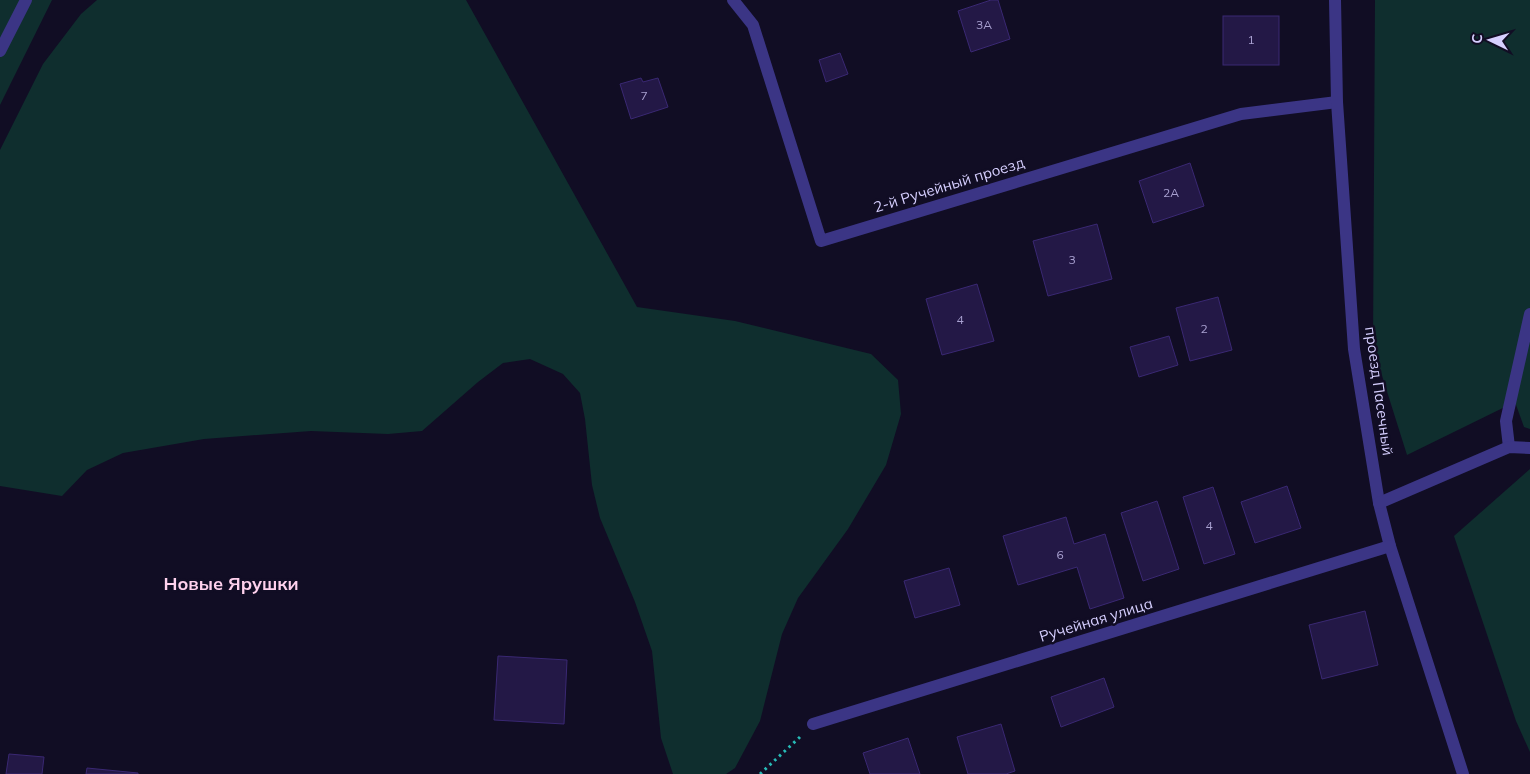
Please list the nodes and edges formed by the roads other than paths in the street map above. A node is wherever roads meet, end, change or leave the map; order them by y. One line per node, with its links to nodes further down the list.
1 (26, 0): 4 (street)
2 (733, 0): 5 (street, 2-й Ручейный проезд)
3 (1335, 0): 5 (street, проезд Пасечный)
4 (0, 50)
5 (1337, 102): 9 (street, проезд Пасечный)
6 (1530, 314): 7 (street)
7 (1509, 447): 8 (street); 9 (street)
8 (1530, 448)
9 (1379, 503): 10 (street, проезд Пасечный)
10 (1390, 546): 11 (street, Ручейная улица); 12 (street, проезд Пасечный)
11 (813, 724)
12 (1463, 774)

